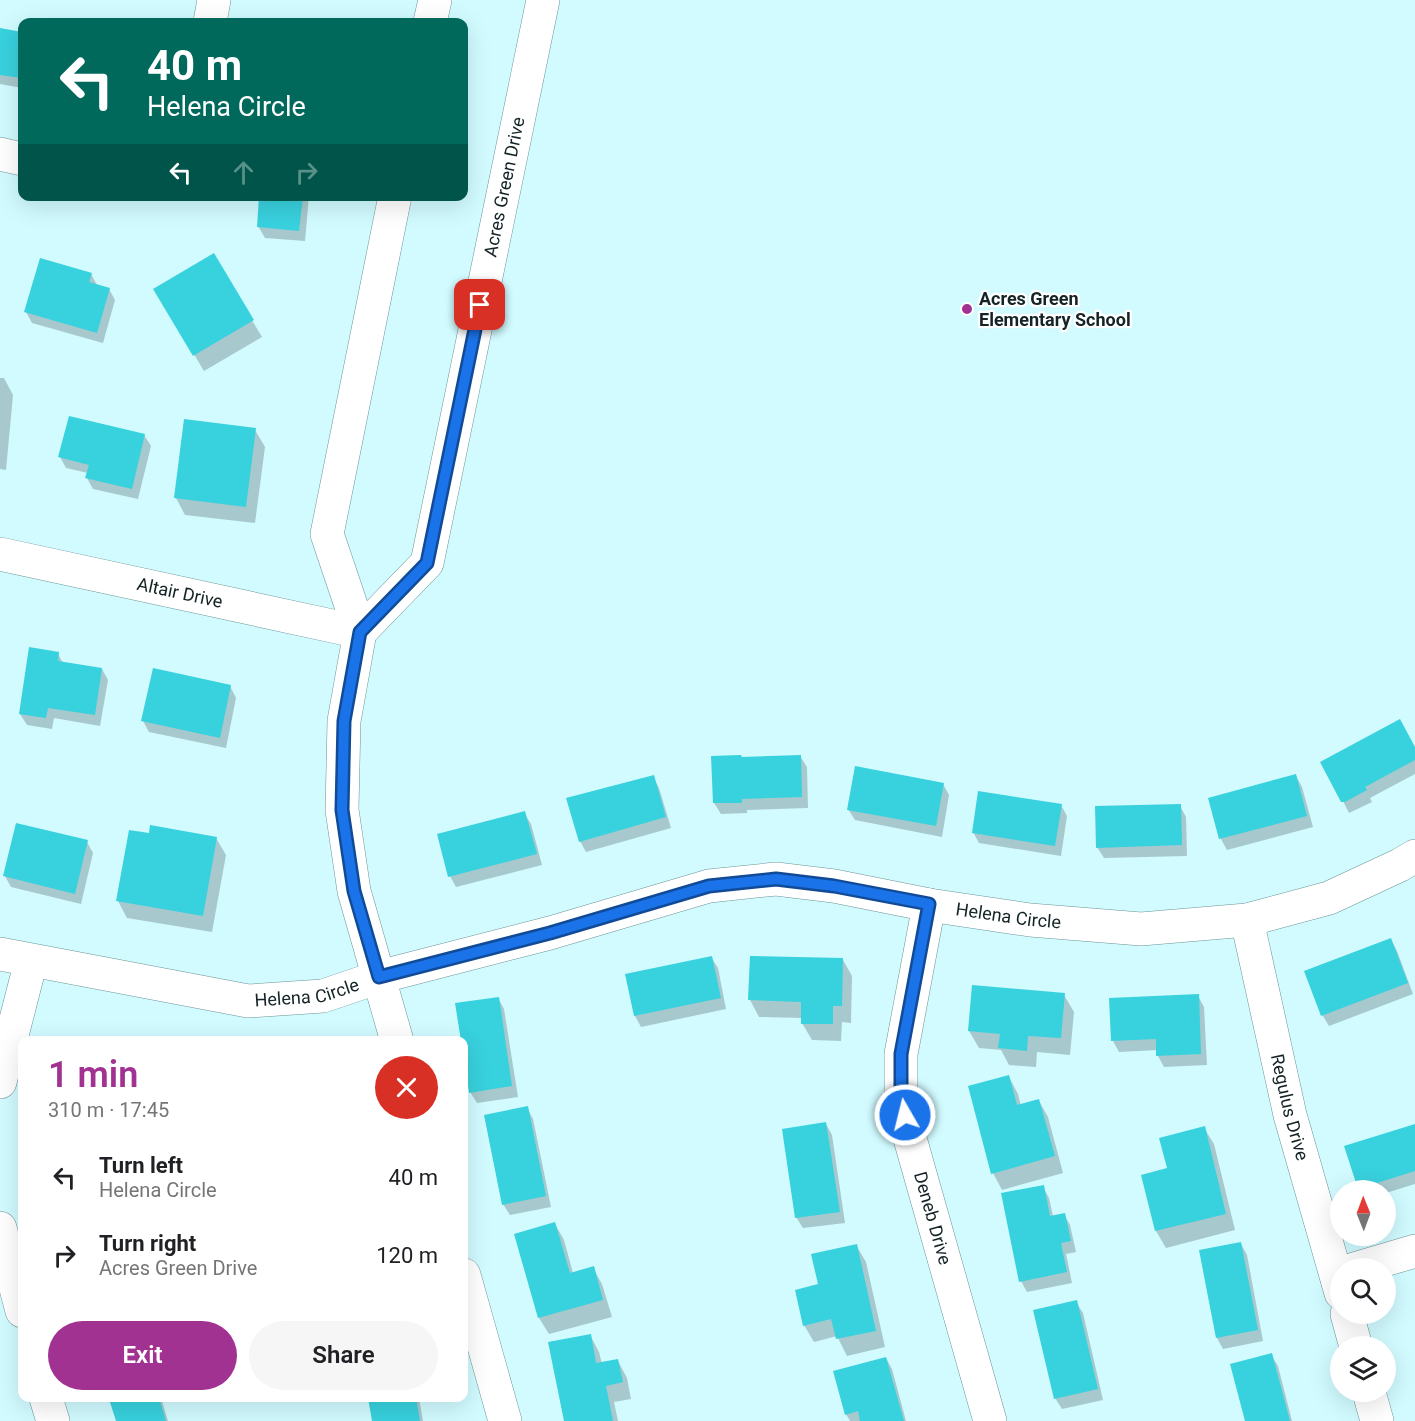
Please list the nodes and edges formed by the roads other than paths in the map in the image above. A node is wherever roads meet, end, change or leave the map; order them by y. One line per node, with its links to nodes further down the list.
1 (214, 0): 4 (street)
2 (435, 0): 5 (street)
3 (543, 0): 10 (street, Acres Green Drive)
4 (211, 18)
5 (431, 18)
6 (0, 154): 7 (street)
7 (18, 158)
8 (394, 201): 10 (street)
9 (0, 554): 10 (street, Altair Drive)
10 (360, 632): 15 (street)
11 (1415, 856): 13 (street, Helena Circle)
12 (929, 904): 13 (street, Helena Circle); 15 (street, Helena Circle); 28 (street, Deneb Drive)
13 (1247, 920): 20 (street, Regulus Drive)
14 (16, 958): 15 (street, Helena Circle); 17 (street)
15 (379, 977): 16 (street)
16 (396, 1036)
17 (0, 1082)
18 (0, 1228): 23 (street)
19 (1415, 1251): 21 (street)
20 (1337, 1258)
21 (1396, 1258)
22 (468, 1289): 27 (street)
23 (18, 1296)
24 (47, 1402): 26 (street)
25 (1372, 1402): 29 (street)
26 (53, 1421)
27 (505, 1421)
28 (990, 1421)
29 (1377, 1421)

